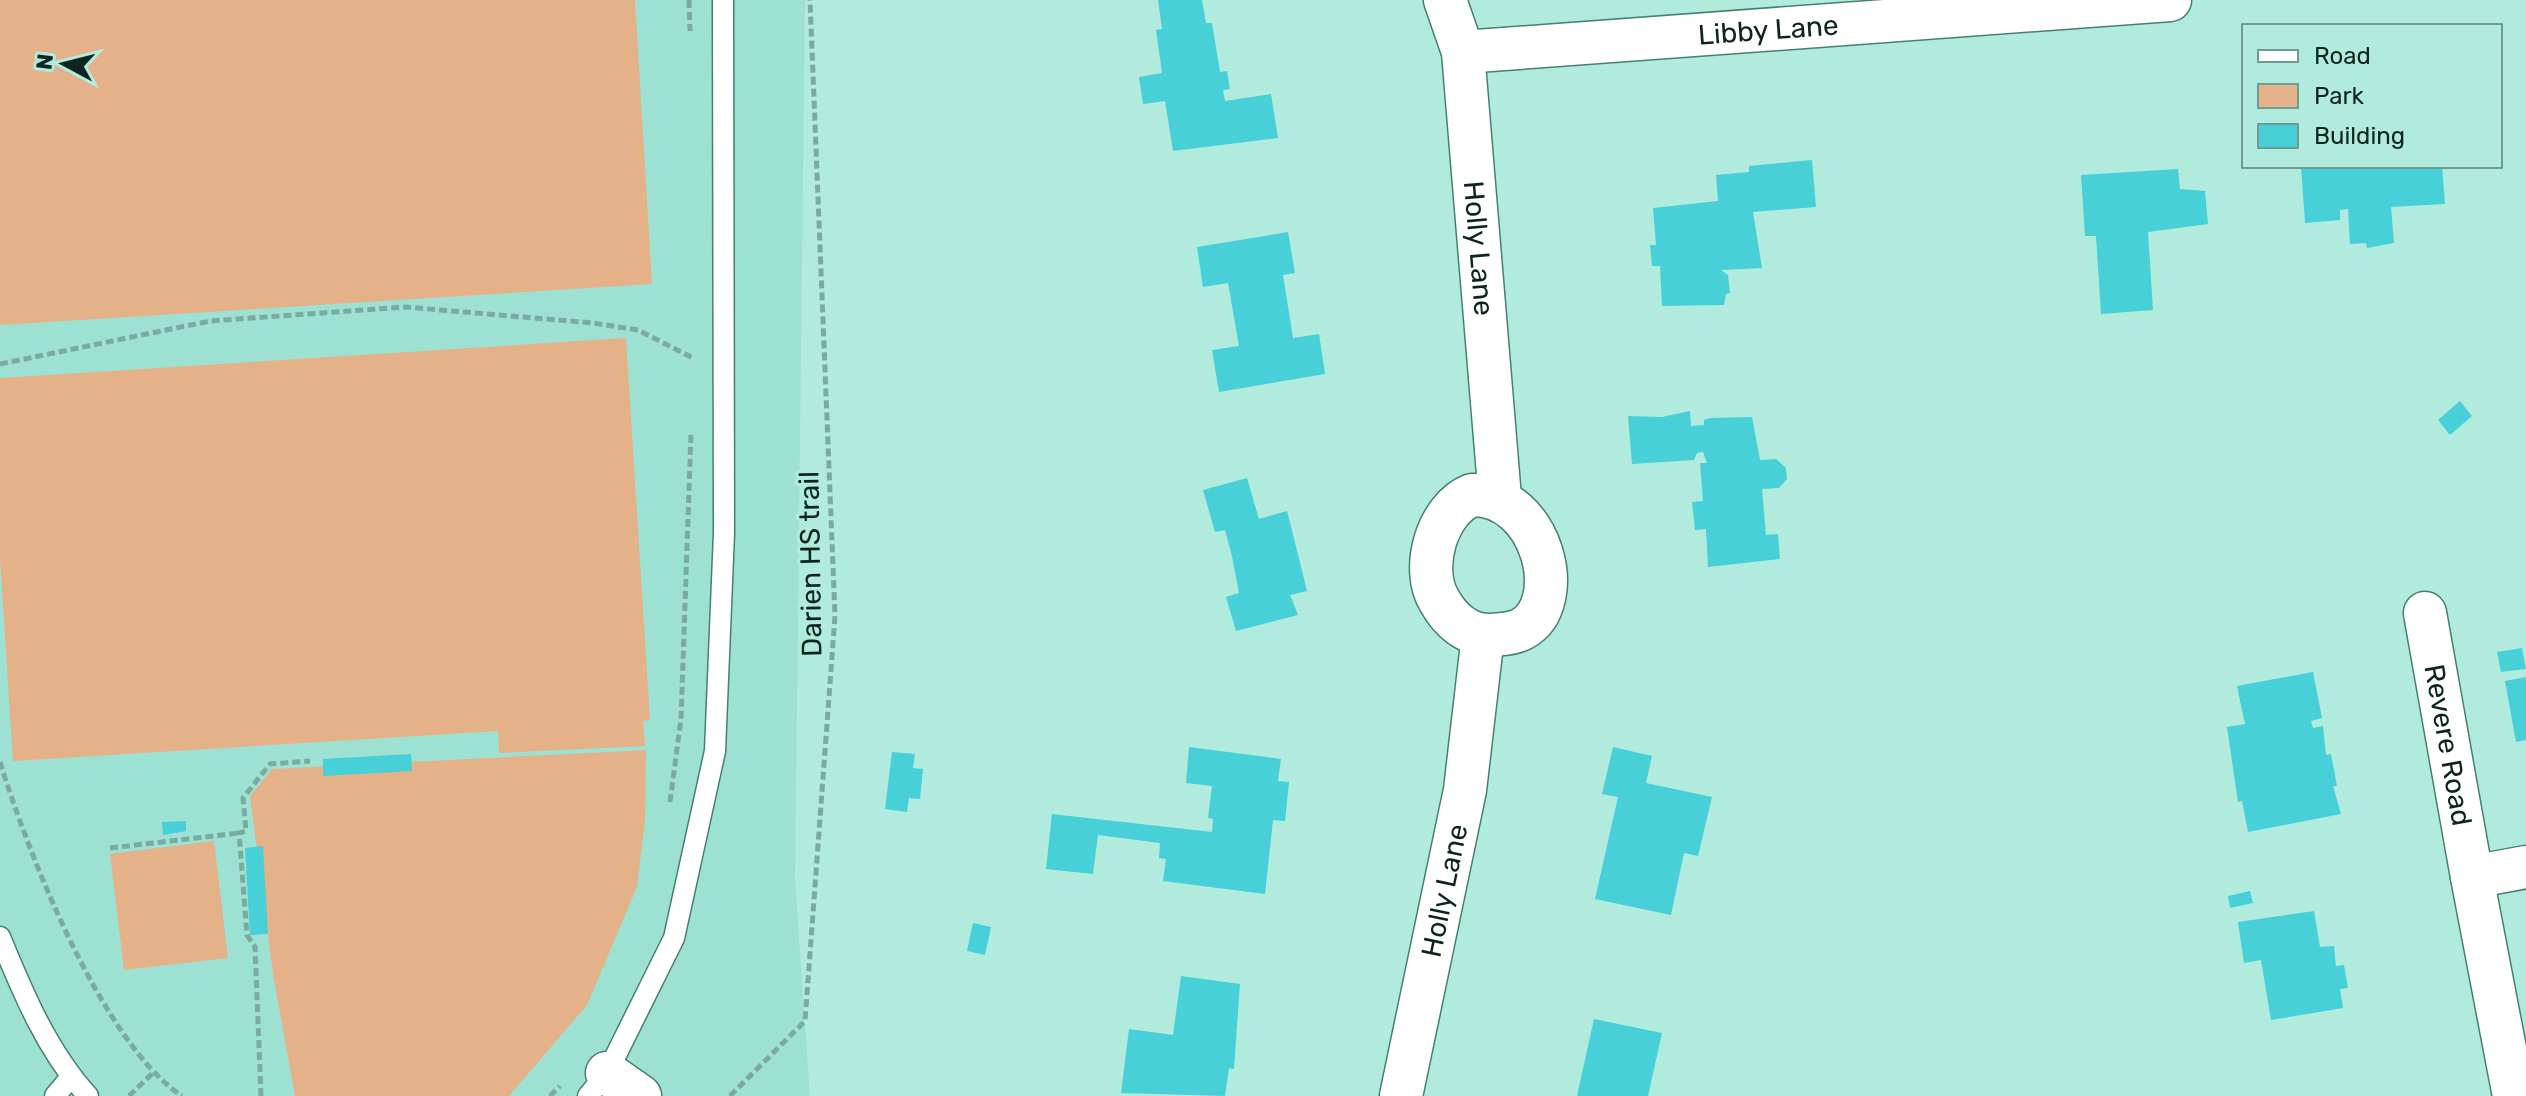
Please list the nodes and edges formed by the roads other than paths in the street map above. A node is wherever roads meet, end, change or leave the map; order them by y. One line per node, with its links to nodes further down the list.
1 (723, 0): 12 (lane)
2 (1445, 0): 4 (street, Holly Lane)
3 (2170, 0): 4 (street, Libby Lane)
4 (1463, 52): 5 (street, Holly Lane)
5 (1500, 498): 7 (street); 7 (street)
6 (2425, 613): 9 (street, Revere Road)
7 (1483, 635): 15 (street, Holly Lane)
8 (2526, 867): 9 (street)
9 (2472, 877): 16 (street, Revere Road)
10 (0, 937): 11 (lane)
11 (71, 1077): 13 (lane); 14 (lane)
12 (601, 1085)
13 (55, 1096)
14 (88, 1096)
15 (1401, 1096)
16 (2514, 1096)

